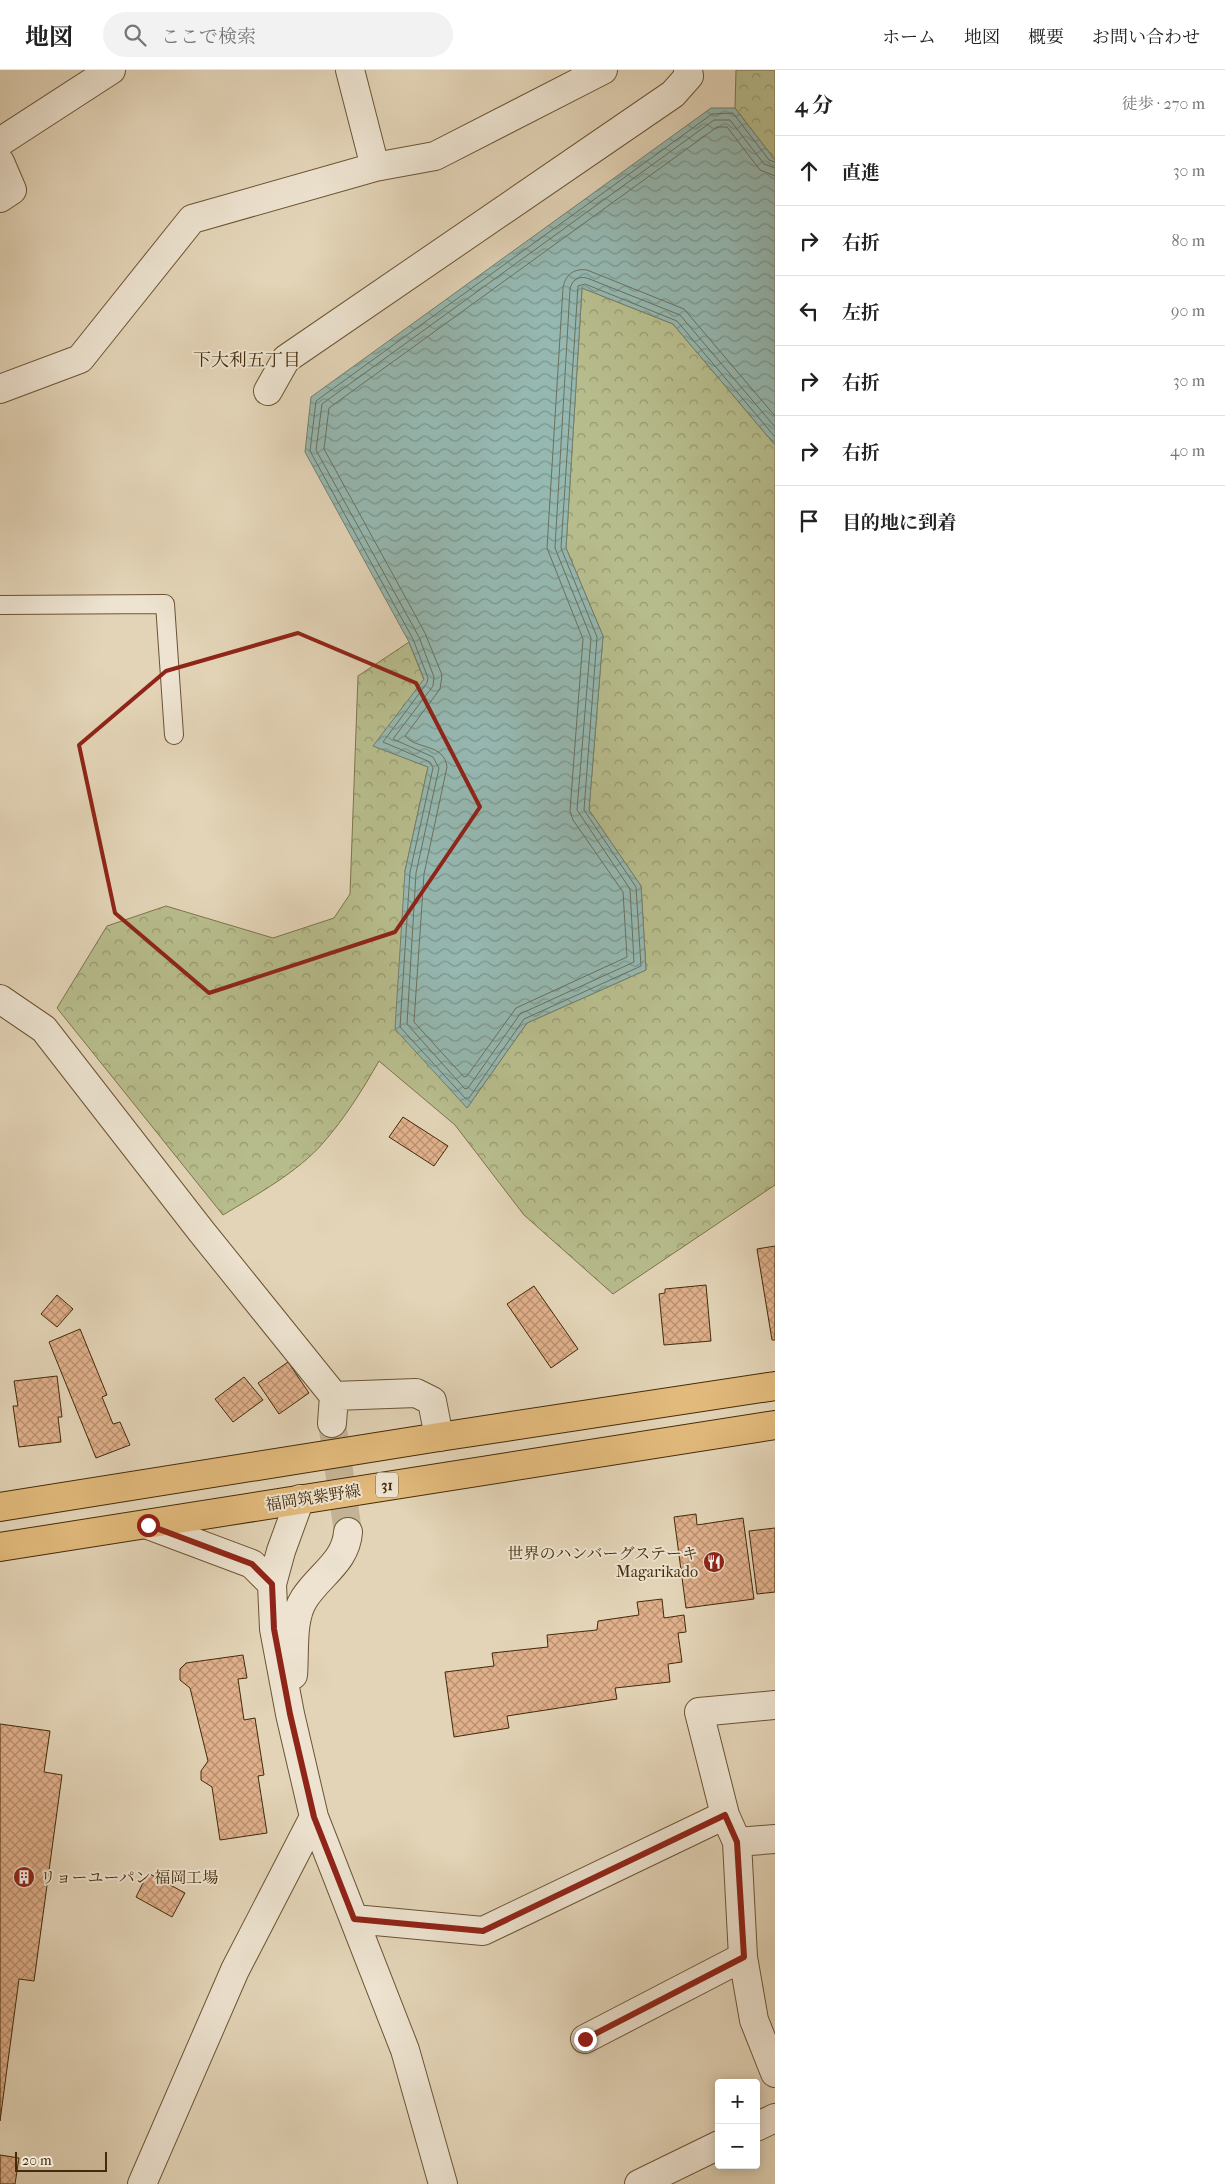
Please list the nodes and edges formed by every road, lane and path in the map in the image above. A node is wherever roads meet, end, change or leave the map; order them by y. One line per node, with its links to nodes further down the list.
1 (111, 70): 5 (street)
2 (350, 70): 7 (street)
3 (604, 70): 7 (street)
4 (688, 70): 10 (street)
5 (0, 142)
6 (0, 162): 8 (street)
7 (376, 167): 9 (street)
8 (0, 198)
9 (0, 389)
10 (268, 391)
11 (0, 605): 12 (lane)
12 (174, 735)
13 (0, 999): 15 (street)
14 (775, 1386): 18 (main road)
15 (334, 1396): 16 (street); 18 (street)
16 (332, 1423)
17 (775, 1425): 19 (main road, 福岡筑紫野線 / 31)
18 (439, 1437): 20 (main road)
19 (300, 1499): 21 (main road, 福岡筑紫野線 / 31); 24 (street)
20 (0, 1507)
21 (148, 1525): 23 (main road, 福岡筑紫野線 / 31); 24 (street)
22 (348, 1532): 26 (street)
23 (0, 1548)
24 (272, 1584): 26 (street)
25 (775, 1705): 27 (street)
26 (290, 1714): 28 (street)
27 (725, 1815): 30 (street); 31 (street)
28 (314, 1817): 31 (street); 38 (street)
29 (775, 1839): 30 (street)
30 (737, 1842): 32 (street)
31 (354, 1919): 39 (street)
32 (744, 1957): 33 (street); 34 (street)
33 (585, 2039)
34 (775, 2073)
35 (775, 2118): 36 (street)
36 (760, 2125)
37 (715, 2147): 40 (street)
38 (142, 2184)
39 (443, 2184)
40 (639, 2184)

